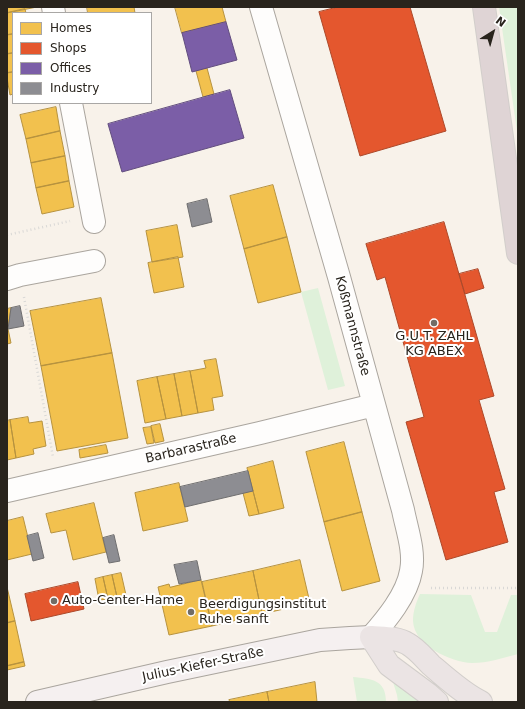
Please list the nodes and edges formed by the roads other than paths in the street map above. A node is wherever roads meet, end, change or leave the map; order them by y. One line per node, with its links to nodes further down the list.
1 (262, 7): 8 (street, Koßmannstraße)
2 (484, 7): 5 (highway)
3 (71, 104): 4 (street)
4 (93, 219)
5 (518, 253)
6 (94, 261): 7 (street)
7 (14, 277)
8 (374, 405): 9 (street, Barbarastraße); 10 (street, Koßmannstraße)
9 (7, 492)
10 (371, 637): 11 (main road, Julius-Kiefer-Straße); 13 (main road); 14 (main road)
11 (67, 698): 12 (main road, Julius-Kiefer-Straße)
12 (37, 702)
13 (437, 702)
14 (481, 702)

